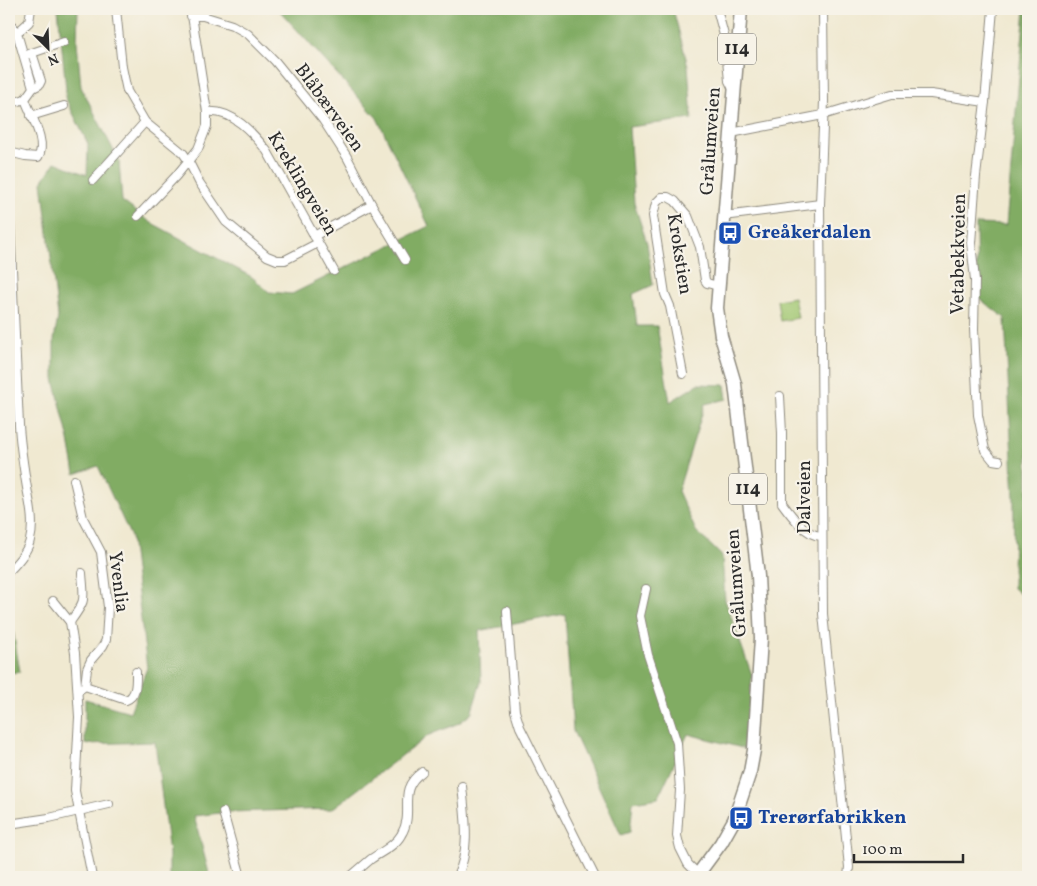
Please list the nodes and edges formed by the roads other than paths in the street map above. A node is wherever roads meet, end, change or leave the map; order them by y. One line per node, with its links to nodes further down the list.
1 (31, 9): 9 (street)
2 (116, 9): 20 (street)
3 (717, 9): 12 (street)
4 (741, 9): 12 (main road, Grålumveien / 114)
5 (822, 9): 18 (street, Dalveien)
6 (993, 9): 14 (street, Vetabekkveien)
7 (191, 12): 17 (street); 27 (street, Blåbærveien)
8 (9, 21): 9 (street)
9 (17, 33): 11 (street)
10 (64, 42): 11 (street)
11 (28, 54): 13 (street)
12 (733, 90): 29 (main road, Grålumveien / 114)
13 (25, 99): 15 (street); 19 (street)
14 (986, 102): 18 (street); 37 (street, Vetabekkveien)
15 (9, 104)
16 (64, 106): 19 (street)
17 (207, 112): 23 (street); 30 (street, Kreklingveien)
18 (823, 115): 21 (street); 26 (street, Dalveien)
19 (31, 116): 22 (street)
20 (145, 122): 23 (street); 24 (street)
21 (736, 132)
22 (9, 152)
23 (188, 160): 28 (street); 30 (street)
24 (94, 180)
25 (9, 201): 34 (street)
26 (820, 204): 29 (street, Grålumveien); 39 (street, Dalveien)
27 (372, 205): 30 (street); 31 (street, Blåbærveien)
28 (138, 216)
29 (724, 216): 33 (main road, Grålumveien / 114)
30 (316, 239): 32 (street, Kreklingveien)
31 (405, 260)
32 (334, 272)
33 (718, 286): 35 (street, Krokstien); 54 (main road, Grålumveien / 114)
34 (12, 324): 40 (street)
35 (683, 374)
36 (780, 396): 39 (street)
37 (999, 462)
38 (74, 480): 47 (street, Yvenlia)
39 (821, 536): 60 (street, Dalveien)
40 (9, 571)
41 (82, 574): 45 (street, Yvenlia)
42 (646, 589): 54 (street)
43 (53, 601): 45 (street, Yvenlia)
44 (507, 611): 59 (street)
45 (70, 622): 47 (street, Yvenlia)
46 (136, 672): 47 (street)
47 (82, 688): 51 (street, Yvenlia)
48 (422, 772): 57 (street)
49 (462, 786): 58 (street)
50 (109, 804): 51 (street)
51 (78, 812): 53 (street); 55 (street, Yvenlia)
52 (223, 812): 56 (street)
53 (9, 824)
54 (697, 876)
55 (92, 877)
56 (241, 877)
57 (350, 877)
58 (457, 877)
59 (595, 877)
60 (848, 877)

